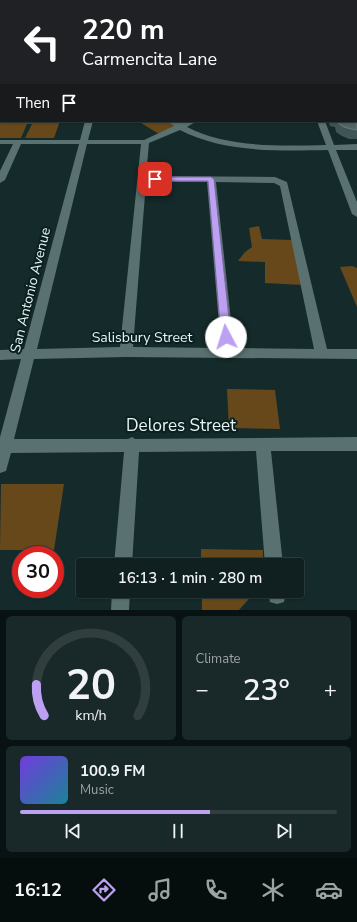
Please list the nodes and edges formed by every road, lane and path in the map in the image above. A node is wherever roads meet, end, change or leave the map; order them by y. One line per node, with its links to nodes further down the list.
1 (89, 122): 8 (street, San Antonio Avenue)
2 (172, 122): 5 (street)
3 (191, 122): 5 (street)
4 (321, 122): 10 (street)
5 (179, 127): 9 (street); 10 (street)
6 (0, 142): 7 (street)
7 (18, 142): 8 (street); 12 (street)
8 (84, 142): 9 (street); 21 (street, San Antonio Avenue)
9 (145, 142): 13 (street)
10 (331, 147): 11 (street); 15 (street)
11 (357, 147)
12 (0, 178)
13 (142, 179): 14 (street); 16 (street)
14 (211, 179): 17 (street); 18 (street)
15 (357, 214)
16 (126, 352): 17 (street, Salisbury Street); 21 (street, Salisbury Street)
17 (228, 353): 18 (street, Salisbury Street)
18 (322, 354): 19 (street, Salisbury Street)
19 (357, 354)
20 (0, 355): 21 (street, Salisbury Street)
21 (29, 355): 25 (street, San Antonio Avenue)
22 (132, 444): 23 (street, Delores Street); 25 (street, Delores Street); 27 (street)
23 (263, 444): 24 (street, Delores Street); 28 (street)
24 (357, 444)
25 (5, 446): 26 (street, San Antonio Avenue)
26 (0, 466)
27 (124, 558)
28 (273, 558)
29 (121, 598): 30 (street)
30 (120, 610)

